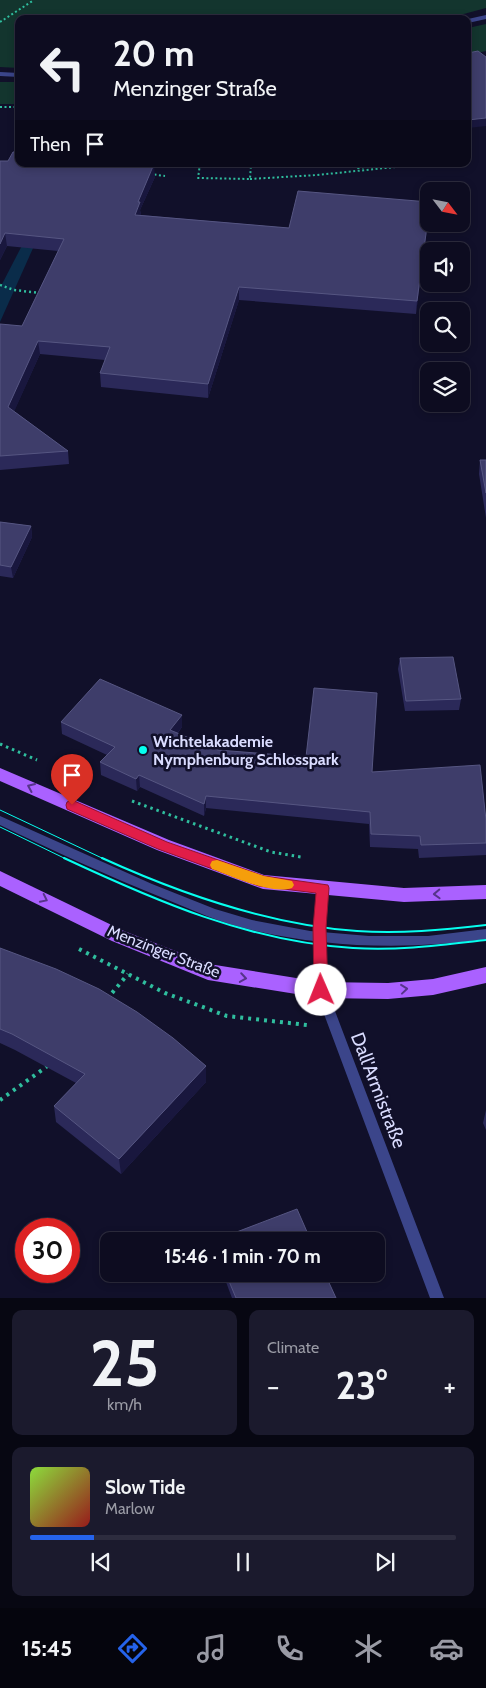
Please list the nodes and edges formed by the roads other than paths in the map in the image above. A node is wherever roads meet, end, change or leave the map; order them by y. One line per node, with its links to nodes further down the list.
1 (486, 17): 2 (street)
2 (471, 20)
3 (0, 74): 4 (street)
4 (15, 75)
5 (0, 774): 8 (main road, one-way to 5)
6 (0, 820): 11 (street)
7 (0, 878): 13 (main road, Menzinger Straße, one-way to 13)
8 (323, 888): 9 (main road, one-way to 8); 11 (street, Dall'Armistraße)
9 (486, 892)
10 (486, 934): 11 (street)
11 (320, 936): 13 (street, Dall'Armistraße)
12 (486, 974): 13 (main road, Menzinger Straße, one-way to 12)
13 (321, 990): 14 (street, Dall'Armistraße)
14 (437, 1298)

